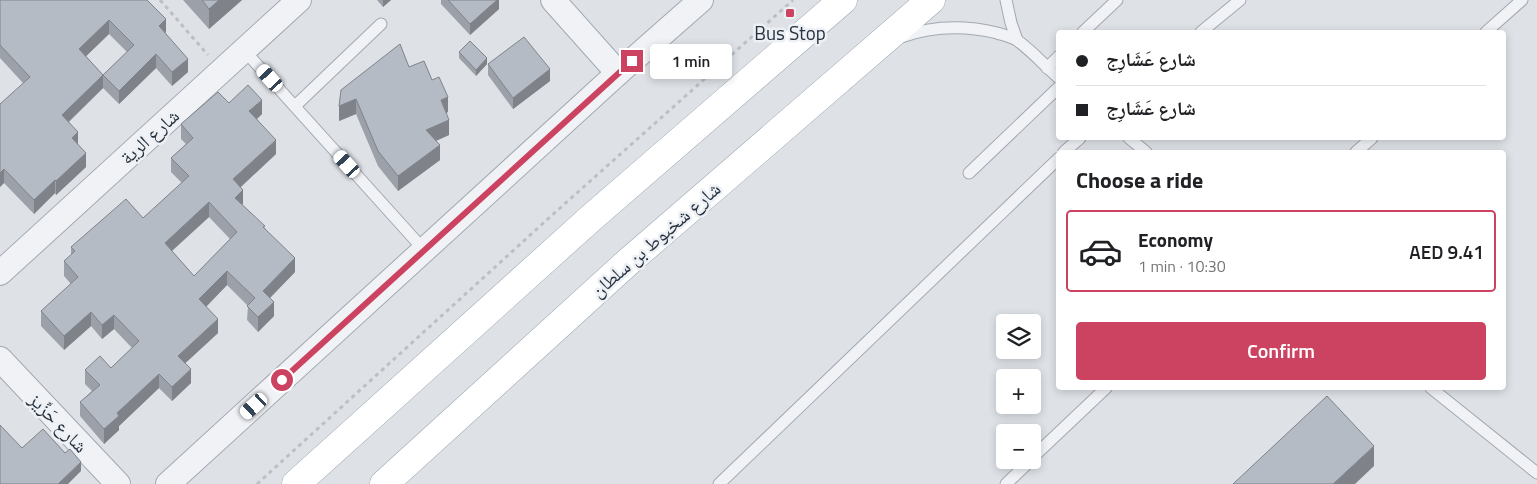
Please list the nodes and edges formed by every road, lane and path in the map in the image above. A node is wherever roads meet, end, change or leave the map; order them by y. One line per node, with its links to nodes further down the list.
1 (160, 0): 21 (path)
2 (299, 0): 18 (street, شارع الرية)
3 (553, 0): 22 (street)
4 (701, 0): 22 (street)
5 (794, 0): 44 (path)
6 (843, 0): 45 (main road)
7 (931, 0): 17 (main road, شارع شخبوط بن سلطان)
8 (1006, 0): 16 (lane)
9 (1117, 0): 13 (lane)
10 (1240, 0): 14 (lane)
11 (1522, 0): 15 (lane)
12 (382, 24): 25 (lane)
13 (1085, 30)
14 (1203, 30)
15 (1488, 30)
16 (1017, 40): 17 (lane); 20 (lane)
17 (878, 47): 46 (main road, شارع شخبوط بن سلطان)
18 (244, 50): 21 (street, شارع الرية); 25 (lane)
19 (1056, 59): 20 (lane)
20 (1047, 68): 23 (lane)
21 (222, 70): 35 (street, شارع الرية)
22 (618, 73): 34 (street)
23 (1056, 76)
24 (1056, 90): 33 (lane)
25 (295, 106): 34 (lane)
26 (1078, 140): 29 (lane)
27 (1131, 140): 30 (lane)
28 (1370, 140): 31 (lane)
29 (1066, 150)
30 (1144, 150)
31 (1358, 150)
32 (1056, 161): 47 (lane)
33 (969, 173)
34 (425, 251): 43 (street)
35 (0, 273)
36 (0, 359): 42 (street, شارع حَزِّيز)
37 (1104, 390): 39 (lane)
38 (1433, 390): 41 (lane)
39 (1041, 450)
40 (1022, 469): 48 (lane)
41 (1537, 473)
42 (118, 484)
43 (168, 484)
44 (257, 484)
45 (296, 484)
46 (384, 484)
47 (719, 484)
48 (1006, 484)

